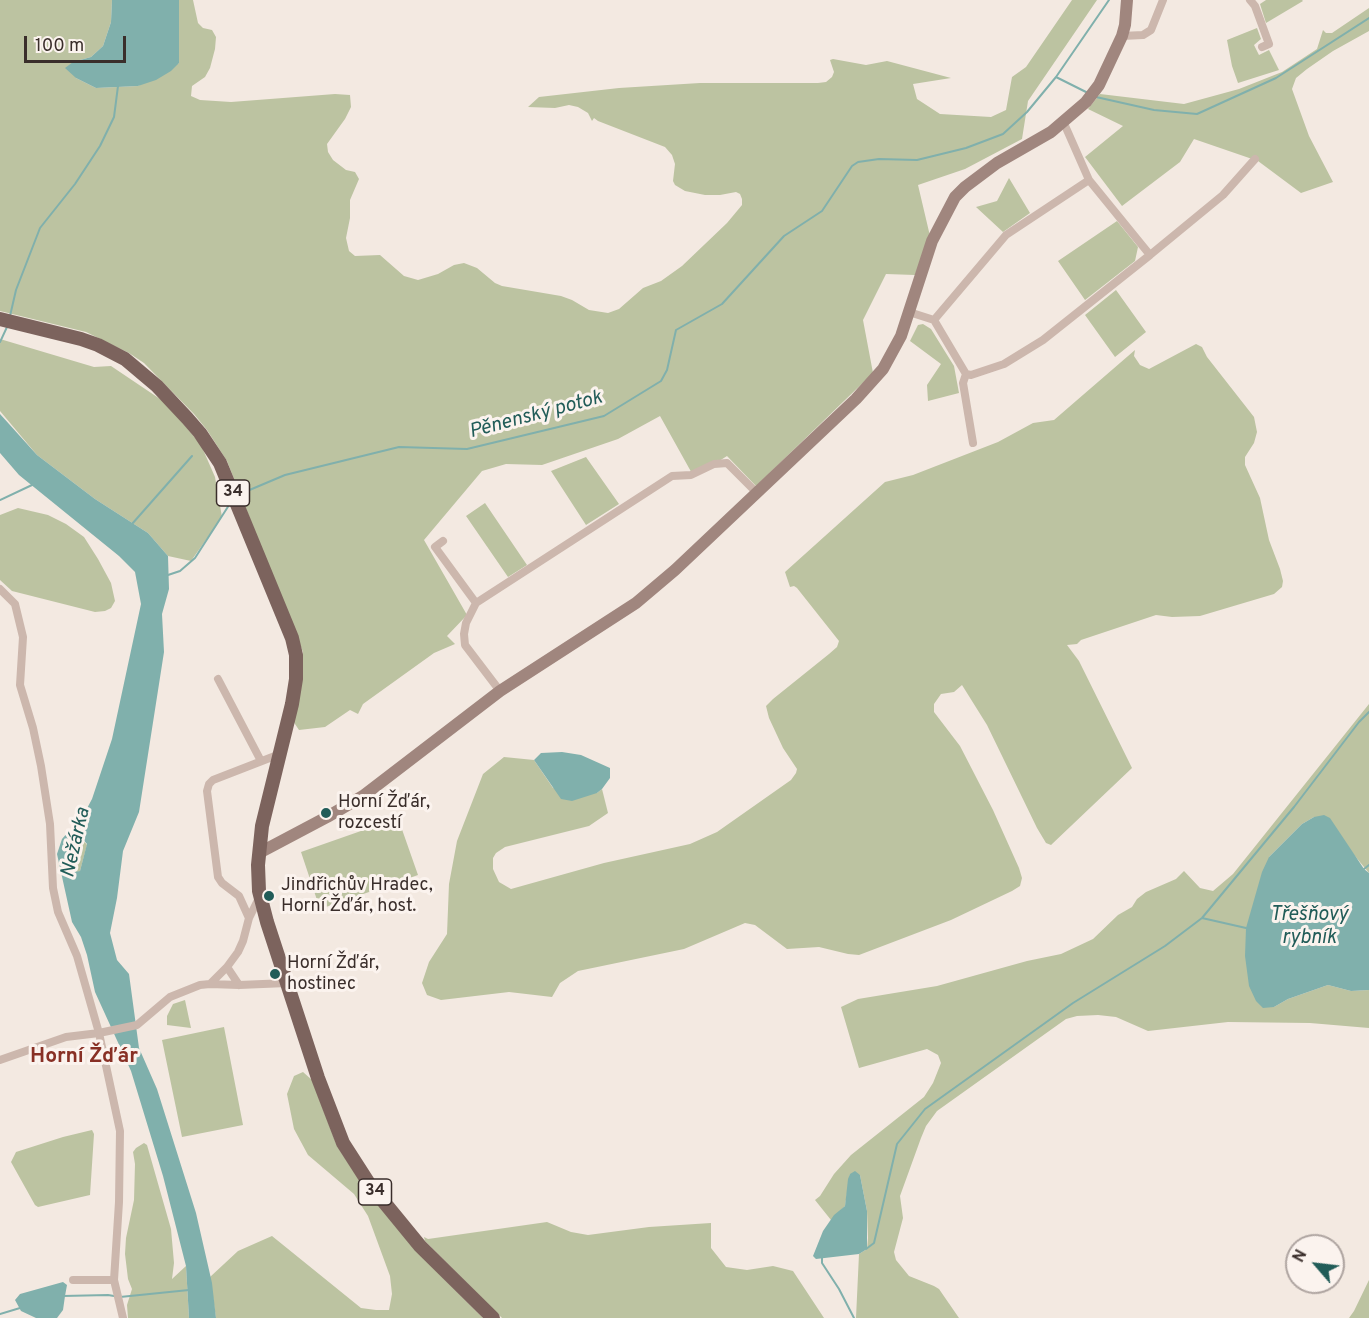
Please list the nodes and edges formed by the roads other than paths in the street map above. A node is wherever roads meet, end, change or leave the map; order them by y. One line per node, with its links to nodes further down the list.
1 (1127, 0): 4 (street)
2 (1163, 0): 4 (street)
3 (1250, 0): 5 (street)
4 (1122, 36): 6 (street)
5 (1262, 47)
6 (1064, 121): 8 (street); 10 (street)
7 (1255, 159): 9 (street)
8 (1089, 180): 9 (street); 12 (street)
9 (1150, 255): 13 (street)
10 (909, 312): 12 (street); 15 (street)
11 (0, 319): 21 (main road, 34)
12 (934, 320): 13 (street)
13 (966, 374): 14 (street)
14 (973, 443)
15 (756, 492): 18 (street); 20 (street)
16 (443, 540): 18 (street)
17 (0, 589): 30 (street)
18 (476, 603): 20 (street)
19 (218, 679): 22 (street)
20 (500, 691): 23 (street)
21 (280, 754): 22 (street); 23 (main road, 34)
22 (261, 761): 25 (street)
23 (260, 853): 24 (main road, 34)
24 (260, 895): 25 (street); 27 (main road, 34)
25 (249, 918): 26 (street)
26 (227, 967): 28 (street); 29 (street)
27 (287, 983): 29 (street); 35 (main road, 34)
28 (210, 984): 29 (street); 30 (street)
29 (239, 985)
30 (103, 1032): 31 (street); 33 (street)
31 (0, 1060)
32 (73, 1280): 33 (street)
33 (114, 1280): 34 (street)
34 (123, 1318)
35 (493, 1318)

